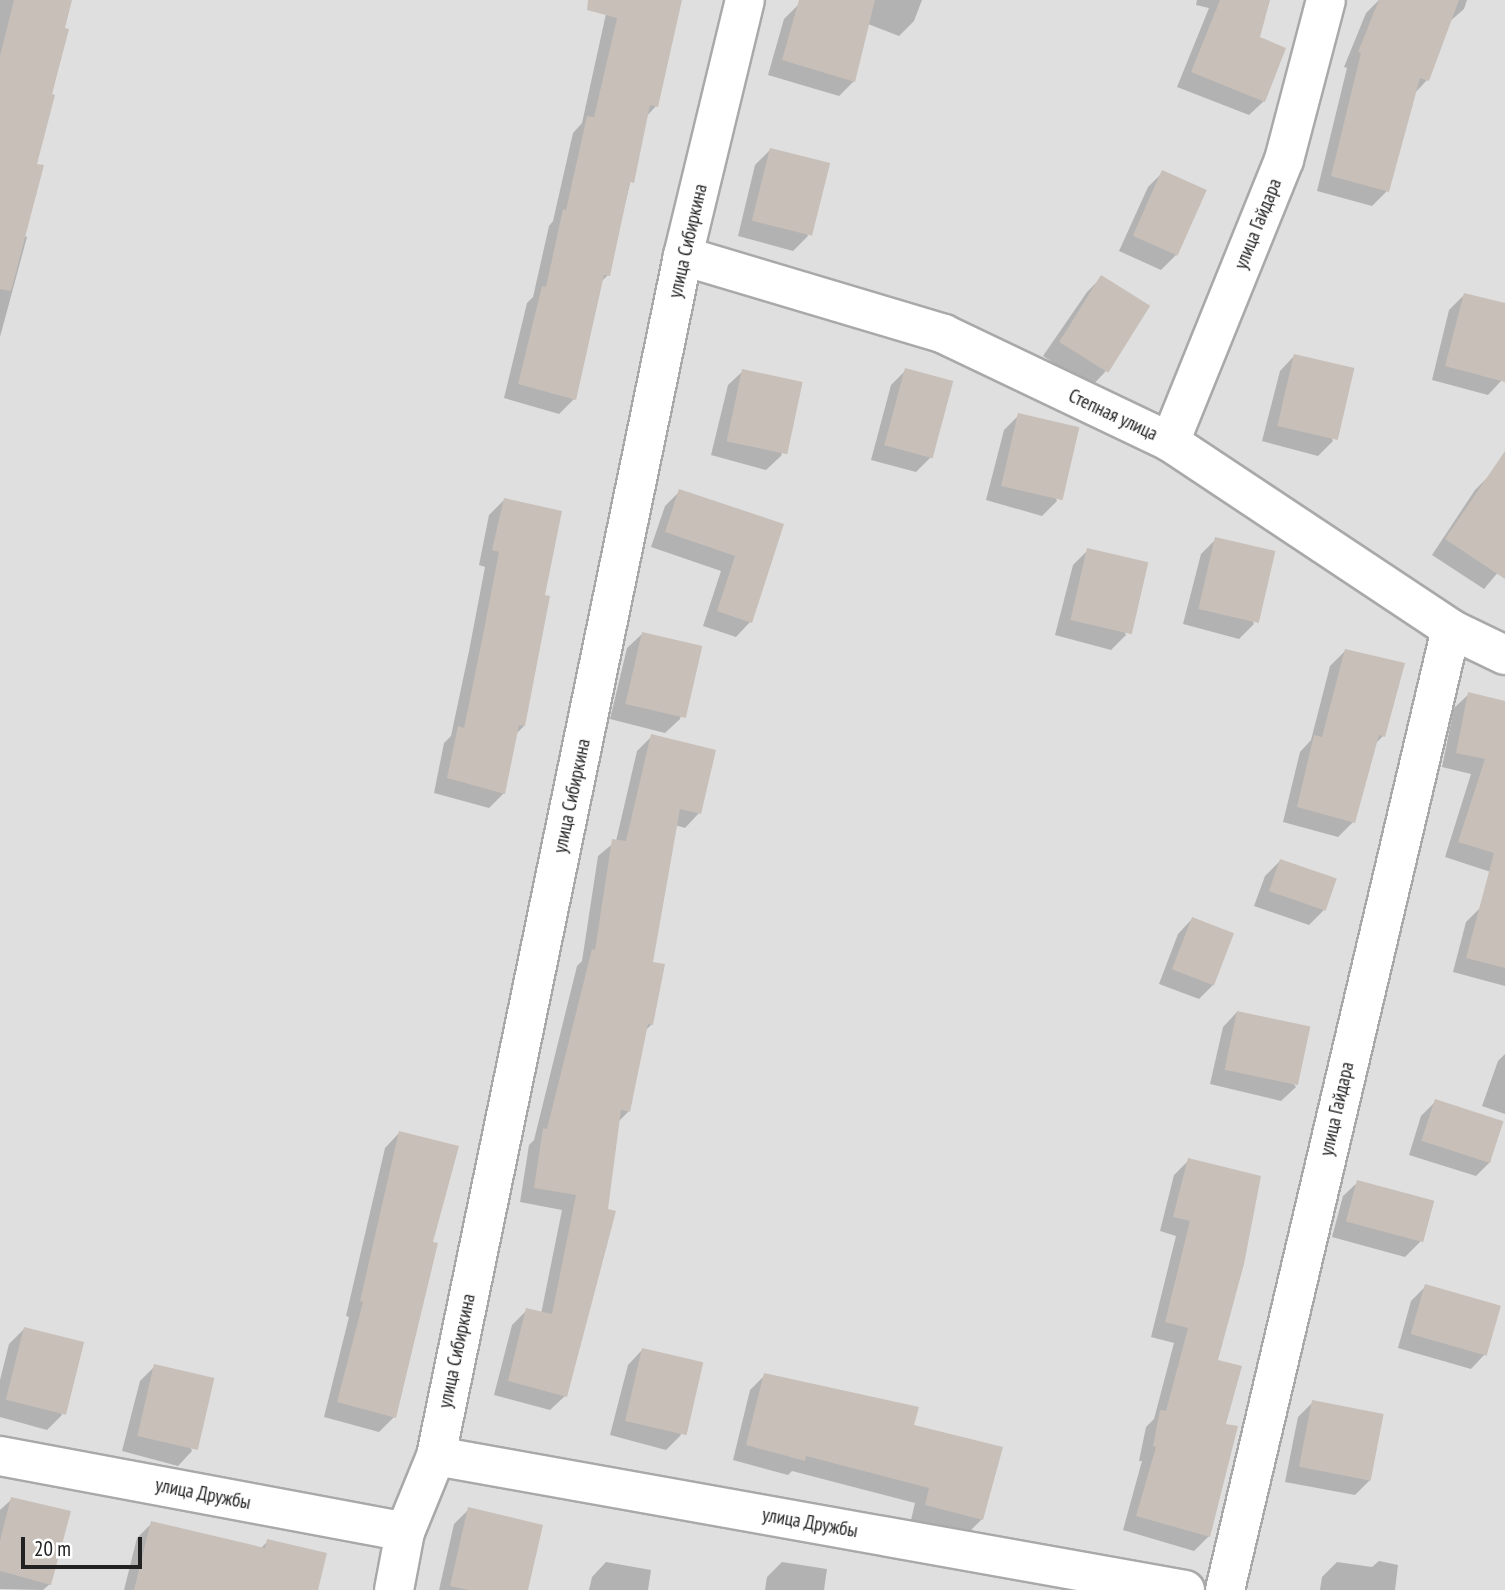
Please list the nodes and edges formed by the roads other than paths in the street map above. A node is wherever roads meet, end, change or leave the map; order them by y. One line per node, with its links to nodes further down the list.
1 (745, 0): 3 (street, улица Сибиркина)
2 (1326, 0): 4 (street, улица Гайдара)
3 (683, 256): 4 (street, Степная улица); 8 (street, улица Сибиркина)
4 (1170, 442): 5 (street, Степная улица)
5 (1451, 629): 6 (street, Степная улица); 12 (street, улица Гайдара)
6 (1505, 655)
7 (0, 1456): 9 (street, улица Дружбы)
8 (436, 1456): 9 (street, улица Сибиркина); 11 (street, улица Дружбы)
9 (405, 1532): 10 (street, улица Сибиркина)
10 (394, 1590)
11 (1185, 1590)
12 (1226, 1590)

